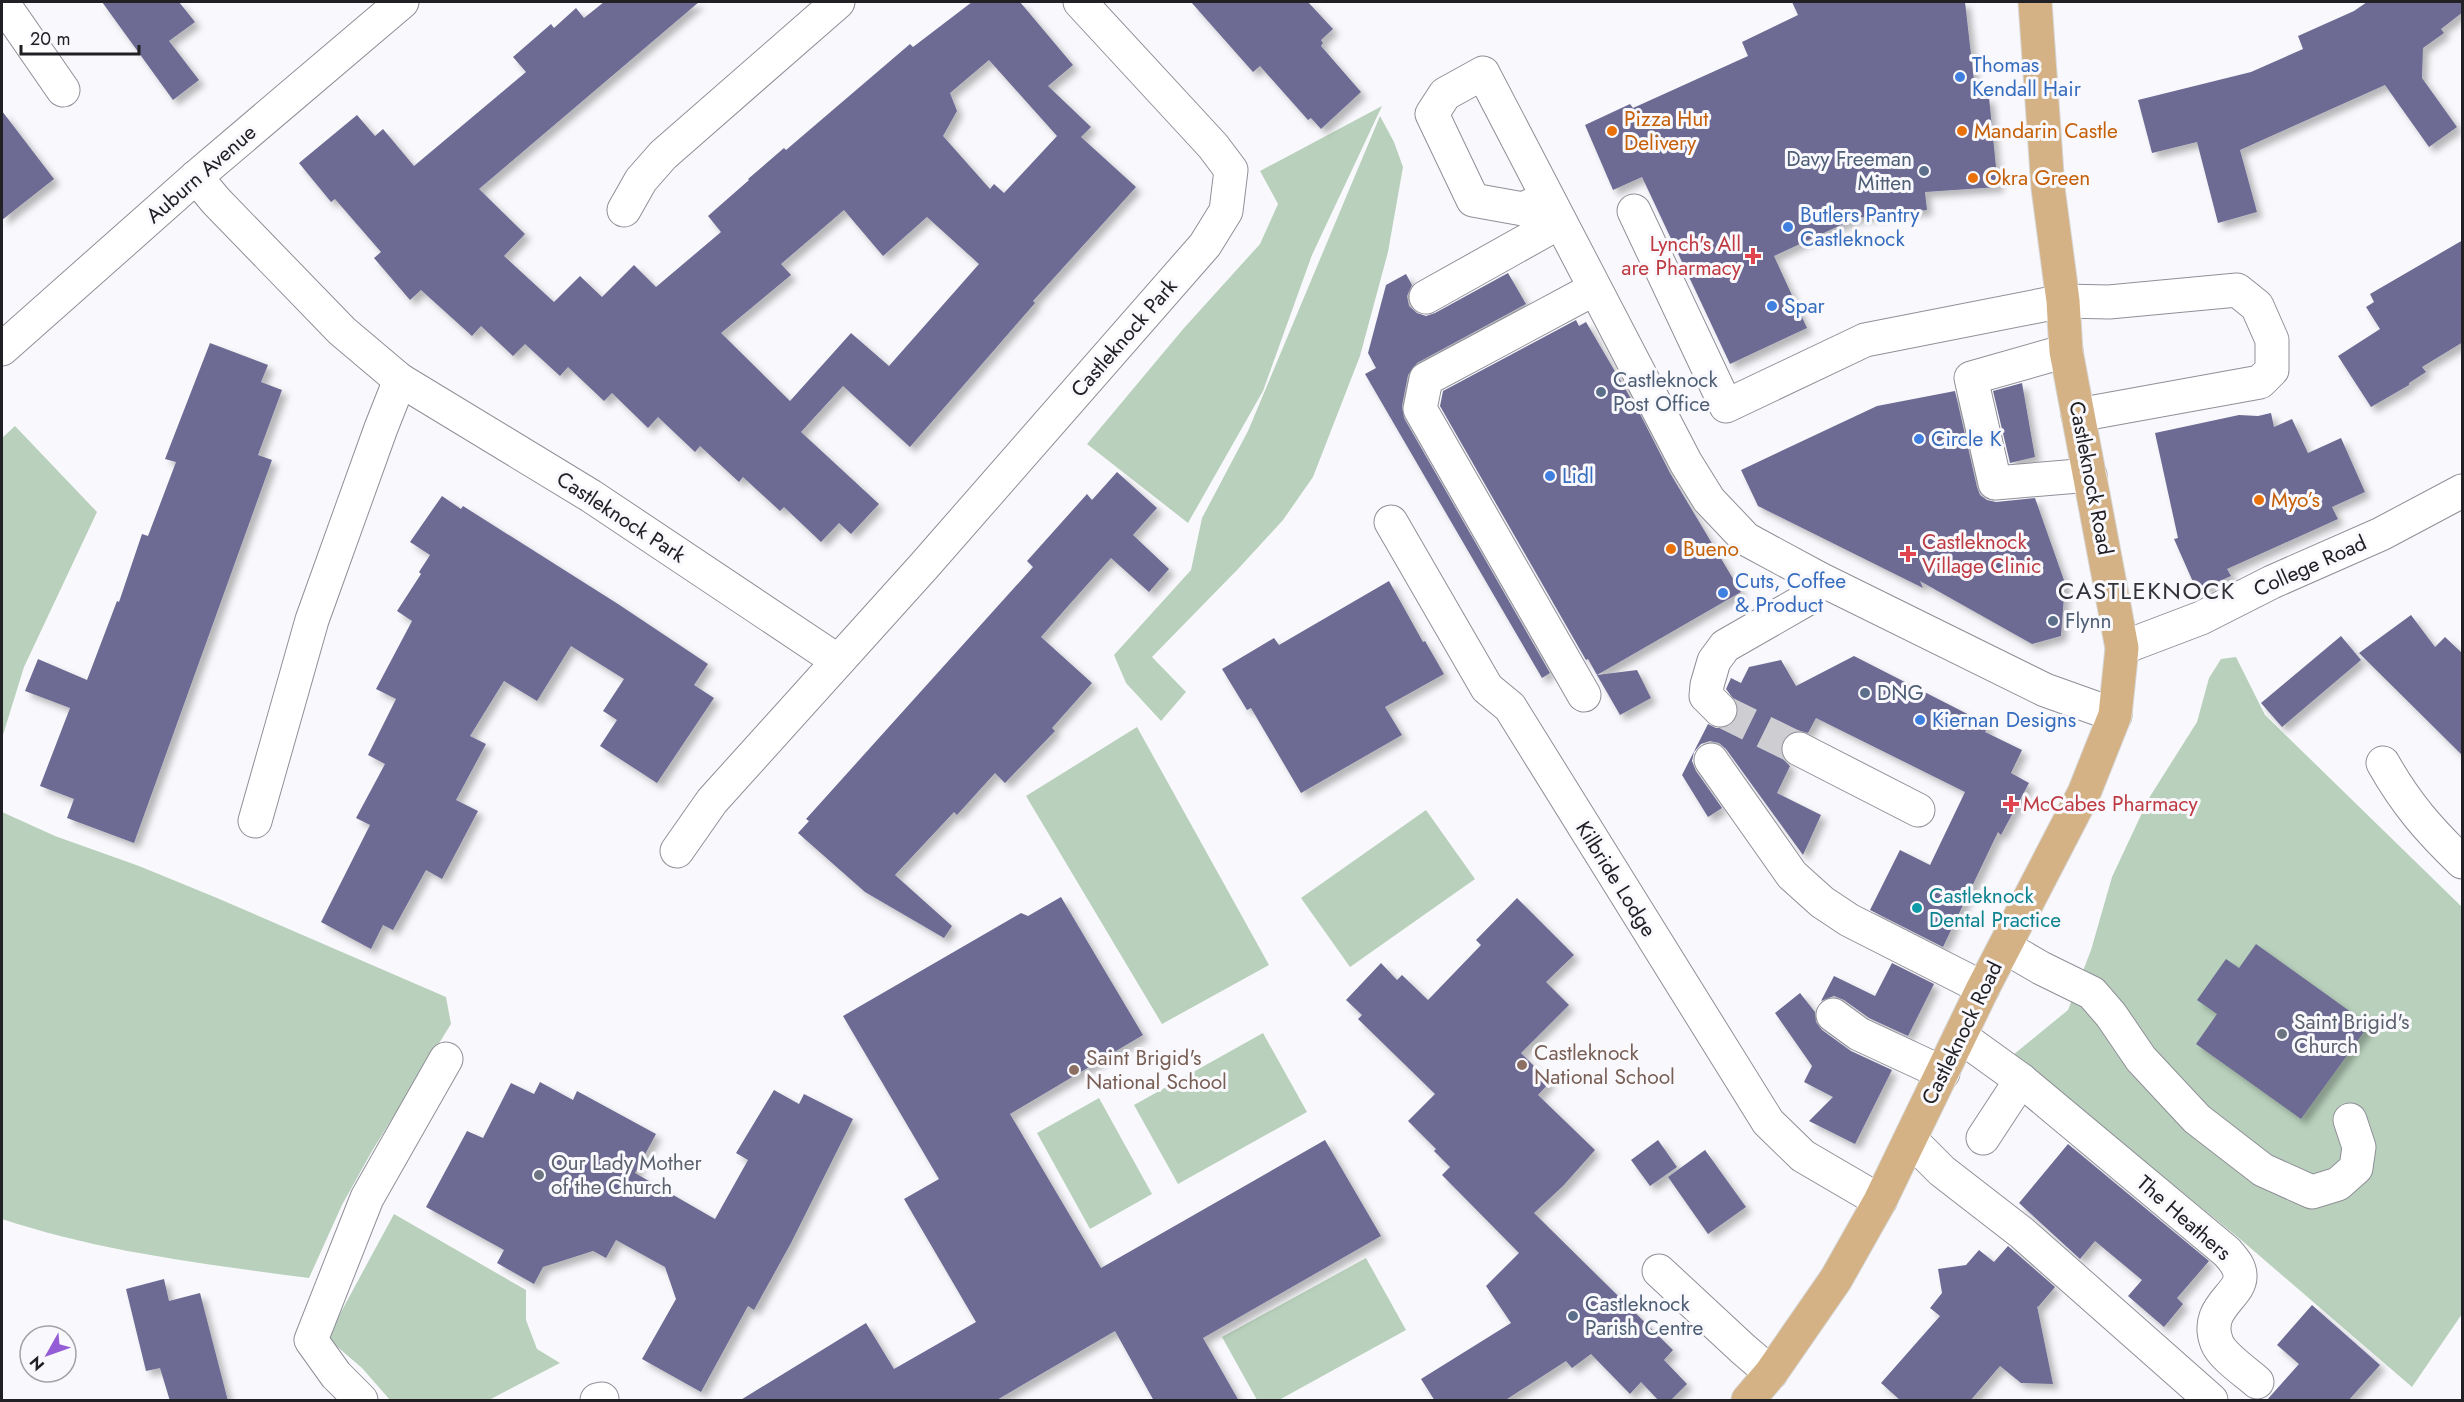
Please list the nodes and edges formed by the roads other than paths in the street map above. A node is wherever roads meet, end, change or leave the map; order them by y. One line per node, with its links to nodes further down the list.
1 (2, 2): 6 (street)
2 (402, 2): 7 (street, Auburn Avenue)
3 (838, 2): 8 (street)
4 (1080, 2): 22 (street, Castleknock Park)
5 (2035, 2): 12 (main road, Castleknock Road)
6 (63, 90)
7 (196, 177): 13 (street, Auburn Avenue); 15 (street, Castleknock Park)
8 (624, 210)
9 (1634, 211): 12 (street)
10 (1594, 289): 11 (street); 20 (street); 23 (street)
11 (1426, 297)
12 (2063, 301): 14 (main road, Castleknock Road); 16 (street)
13 (2, 349)
14 (2066, 351): 16 (main road, Castleknock Road); 17 (street)
15 (400, 380): 22 (street, Castleknock Park); 30 (street)
16 (2078, 415): 17 (main road, Castleknock Road)
17 (2090, 475): 21 (main road, Castleknock Road)
18 (2463, 491): 21 (street, College Road)
19 (1391, 522): 43 (street, Kilbride Lodge)
20 (1818, 578): 24 (street); 25 (street)
21 (2122, 648): 25 (main road, Castleknock Road)
22 (838, 661): 31 (street, Castleknock Park)
23 (1584, 695)
24 (1720, 710)
25 (2115, 715): 33 (main road, Castleknock Road)
26 (1799, 749): 29 (street)
27 (1711, 760): 34 (street)
28 (2383, 763): 32 (street)
29 (1918, 810)
30 (255, 821)
31 (677, 851)
32 (2463, 862)
33 (2005, 947): 34 (main road, Castleknock Road); 40 (street)
34 (1983, 988): 36 (main road, Castleknock Road)
35 (1833, 1015): 38 (street)
36 (1960, 1036): 38 (main road, Castleknock Road); 39 (street, The Heathers)
37 (446, 1059): 47 (street)
38 (1943, 1072): 42 (main road, Castleknock Road)
39 (2021, 1080): 41 (street); 46 (street, The Heathers)
40 (2350, 1120)
41 (1983, 1138)
42 (1911, 1140): 43 (main road, Castleknock Road); 49 (street)
43 (1880, 1201): 45 (main road, Castleknock Road)
44 (1659, 1271): 45 (street)
45 (1771, 1372): 48 (main road, Castleknock Road)
46 (2257, 1382)
47 (361, 1401)
48 (1748, 1401)
49 (2211, 1401)

